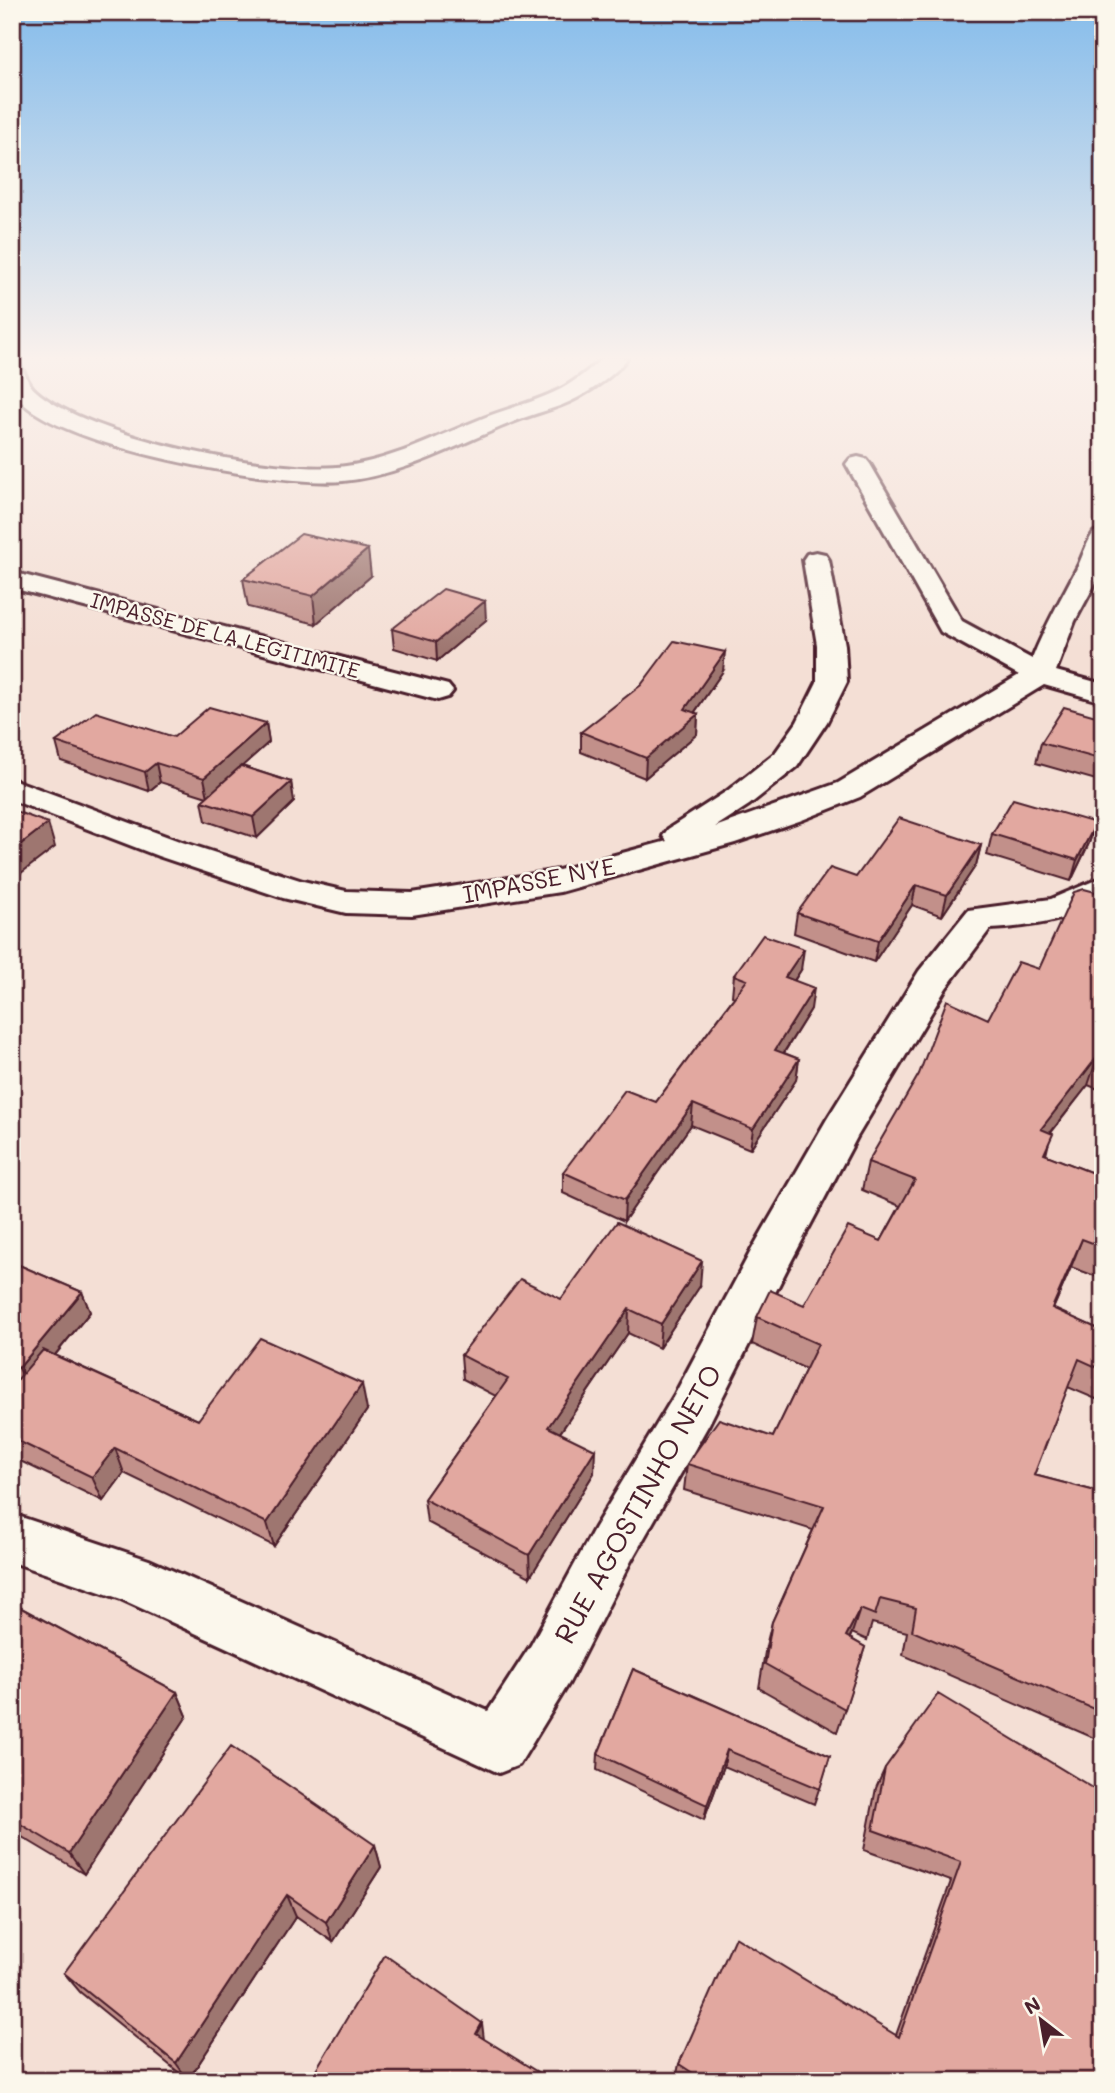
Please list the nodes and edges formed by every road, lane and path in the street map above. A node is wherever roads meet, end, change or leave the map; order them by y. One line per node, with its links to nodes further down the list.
1 (187, 456): 2 (street)
2 (407, 456)
3 (858, 464): 7 (street)
4 (1103, 537): 7 (street)
5 (816, 560): 11 (street)
6 (12, 580): 8 (street, IMPASSE DE LA LEGITIMITE)
7 (1040, 675): 9 (street); 11 (street, IMPASSE NYE)
8 (438, 691)
9 (1103, 693)
10 (12, 789): 11 (street, IMPASSE NYE)
11 (643, 860)
12 (1103, 888): 13 (street, RUE AGOSTINHO NETO)
13 (12, 1538)

